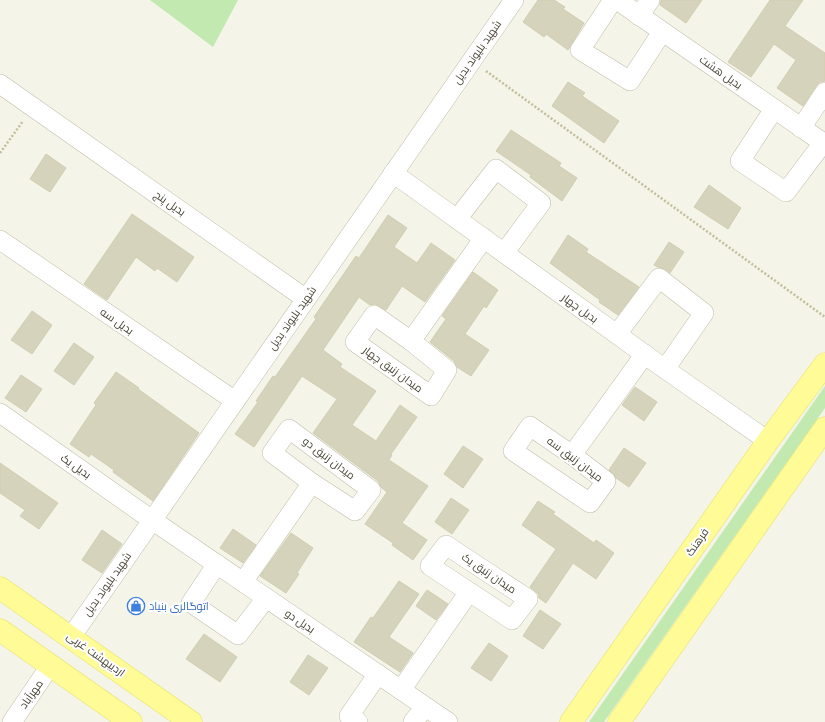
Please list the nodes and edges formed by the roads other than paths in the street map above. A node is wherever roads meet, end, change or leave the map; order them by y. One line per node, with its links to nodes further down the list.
1 (514, 0): 12 (street, شهید بلیوند بدیل)
2 (613, 0): 6 (street)
3 (617, 0): 5 (street, بدیل هشت)
4 (650, 0): 5 (street)
5 (639, 16): 6 (street, بدیل هشت)
6 (662, 32): 9 (street, بدیل هشت)
7 (0, 84): 17 (street, بدیل پنج)
8 (825, 92): 10 (street)
9 (774, 109): 10 (street, بدیل هشت); 11 (street)
10 (801, 128): 11 (street, بدیل هشت)
11 (824, 143)
12 (393, 173): 13 (street, بدیل چهار); 17 (street, شهید بلیوند بدیل)
13 (457, 219): 14 (street, بدیل چهار); 16 (street)
14 (484, 238): 16 (street, بدیل چهار); 19 (street)
15 (0, 240): 23 (street, بدیل سه)
16 (504, 253): 18 (street, بدیل چهار)
17 (306, 298): 23 (street, شهید بلیوند بدیل)
18 (617, 334): 20 (street, بدیل چهار); 22 (street)
19 (411, 341): 19 (street, میدان زنبق چهار)
20 (645, 354): 22 (street, بدیل چهار); 27 (street)
21 (825, 364): 26 (main road, فرهنگ)
22 (665, 369): 26 (street, بدیل چهار)
23 (235, 401): 29 (street, شهید بلیوند بدیل)
24 (0, 412): 29 (street, بدیل یک)
25 (825, 428): 48 (main road)
26 (768, 441): 47 (main road, فرهنگ)
27 (572, 455): 27 (street, میدان زنبق سه)
28 (312, 484): 28 (street, میدان زنبق دو); 31 (street)
29 (152, 520): 30 (street, بدیل دو); 36 (street, شهید بلیوند بدیل)
30 (217, 564): 31 (street, بدیل دو); 34 (street)
31 (243, 582): 34 (street, بدیل دو)
32 (0, 588): 36 (main road, اردیبهشت غربی)
33 (469, 592): 33 (street, میدان زنبق یک); 39 (street)
34 (266, 598): 38 (street, بدیل دو)
35 (0, 630): 37 (main road)
36 (71, 637): 43 (main road, اردیبهشت غربی)
37 (50, 666): 41 (street, مهرآباد); 42 (main road)
38 (378, 674): 39 (street, بدیل دو); 44 (street)
39 (401, 690): 40 (street, بدیل دو)
40 (425, 706): 45 (street); 46 (street, بدیل دو)
41 (12, 722)
42 (131, 722)
43 (191, 722)
44 (358, 722)
45 (413, 722)
46 (448, 722)
47 (571, 722)
48 (619, 722)

